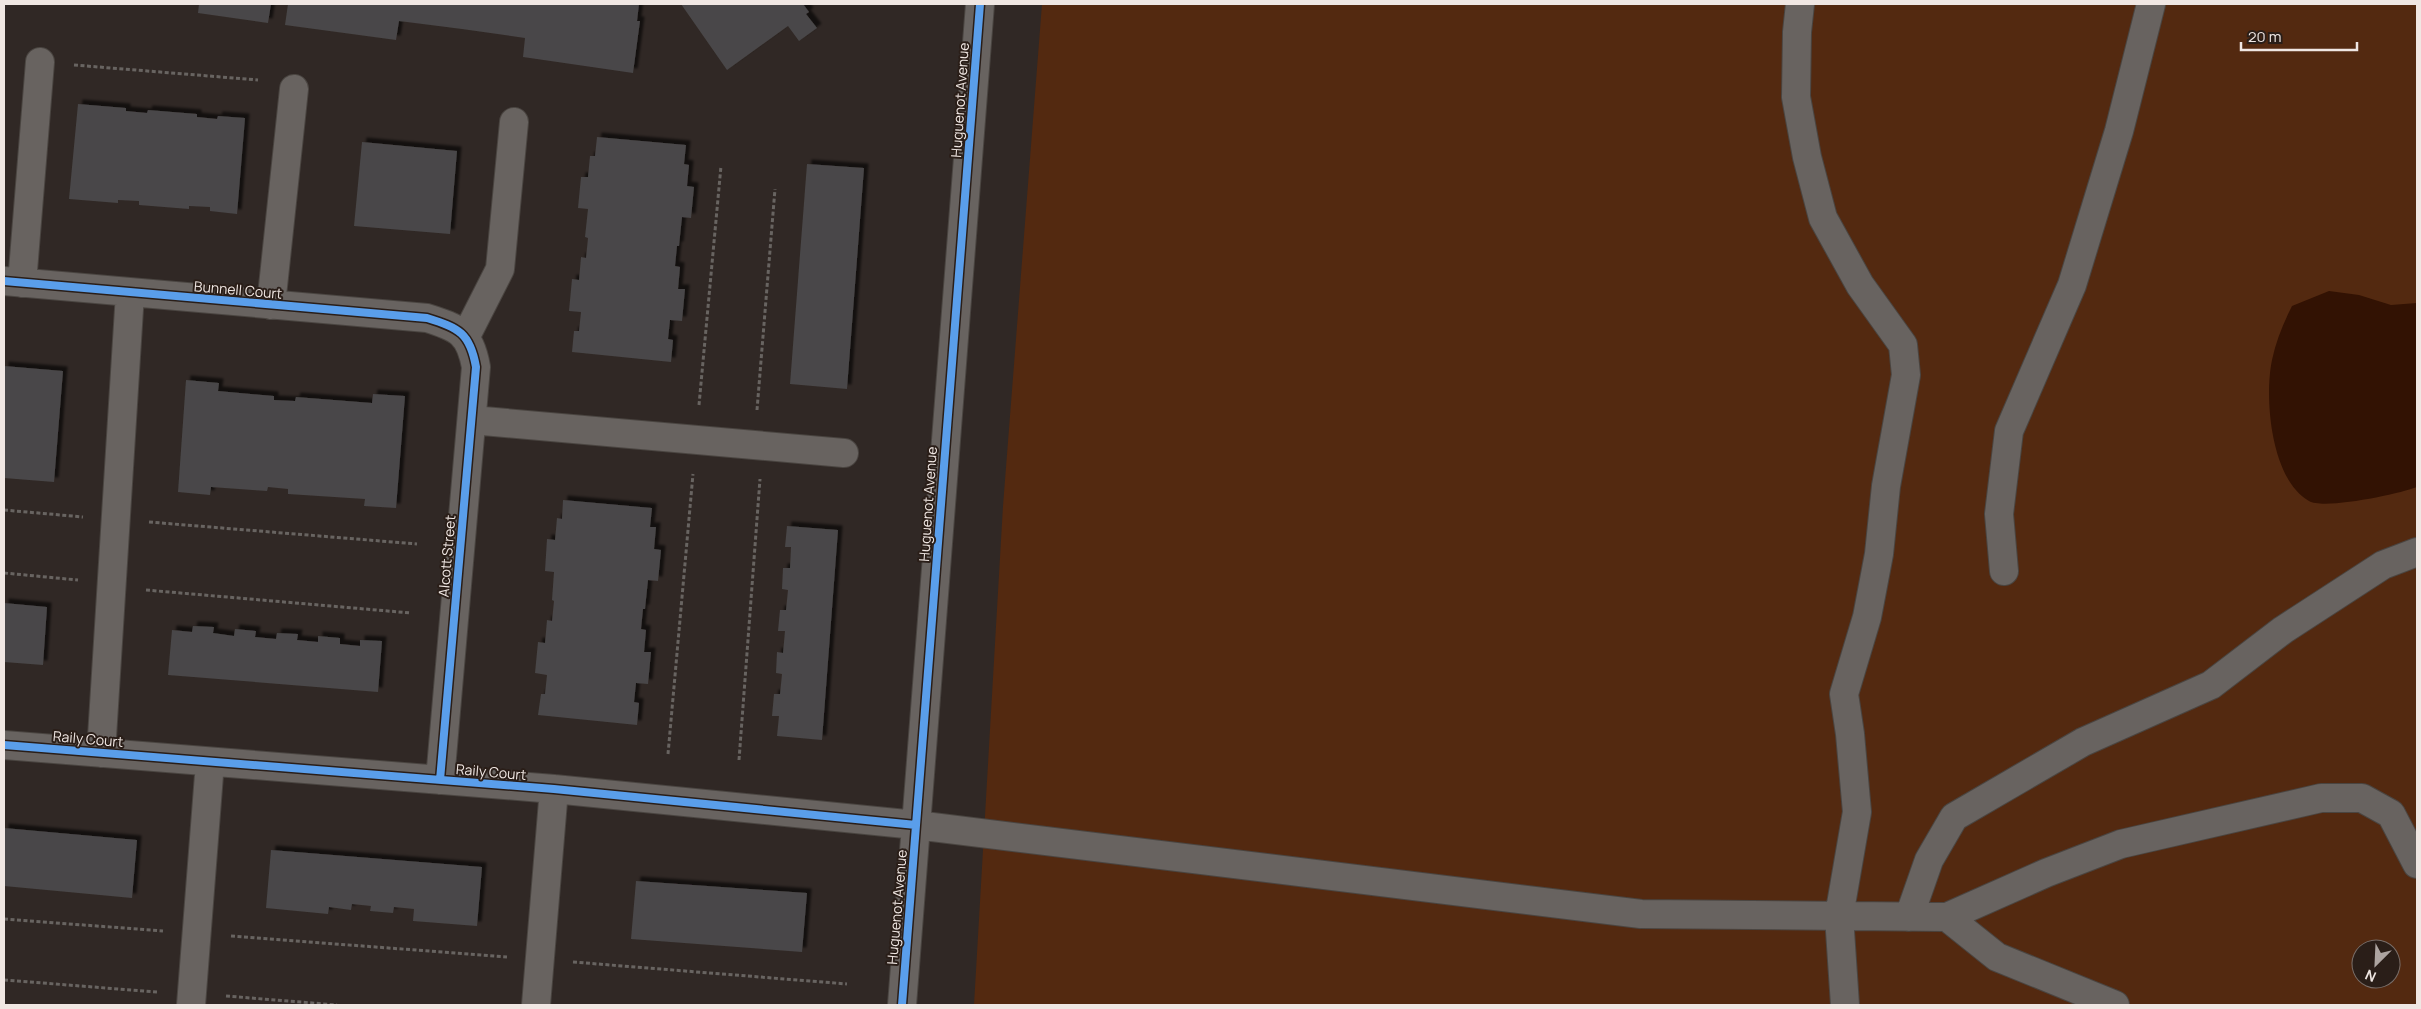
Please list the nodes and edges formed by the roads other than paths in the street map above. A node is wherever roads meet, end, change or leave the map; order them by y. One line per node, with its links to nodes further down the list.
1 (980, 4): 20 (street, Huguenot Avenue)
2 (1800, 4): 22 (street)
3 (2151, 4): 14 (street)
4 (40, 62): 7 (street)
5 (294, 90): 9 (street)
6 (514, 122): 10 (street)
7 (13, 282): 8 (street, Bunnell Court)
8 (130, 293): 9 (street, Bunnell Court); 16 (street)
9 (271, 305): 10 (street, Bunnell Court)
10 (466, 336): 11 (street, Alcott Street)
11 (472, 420): 12 (street); 18 (street, Alcott Street)
12 (844, 453)
13 (2417, 552): 23 (street)
14 (2004, 571)
15 (4, 745): 16 (street, Raily Court)
16 (101, 753): 17 (street, Raily Court)
17 (210, 762): 18 (street, Raily Court); 25 (street)
18 (440, 780): 19 (street, Raily Court)
19 (554, 789): 20 (street, Raily Court); 26 (street)
20 (916, 825): 22 (street, Raily Court); 27 (street, Huguenot Avenue)
21 (2417, 864): 24 (street)
22 (1839, 916): 23 (street, Raily Court); 28 (street)
23 (1909, 917): 24 (street, Raily Court)
24 (1947, 917): 29 (street)
25 (192, 1005)
26 (536, 1005)
27 (902, 1005)
28 (1845, 1005)
29 (2115, 1005)

